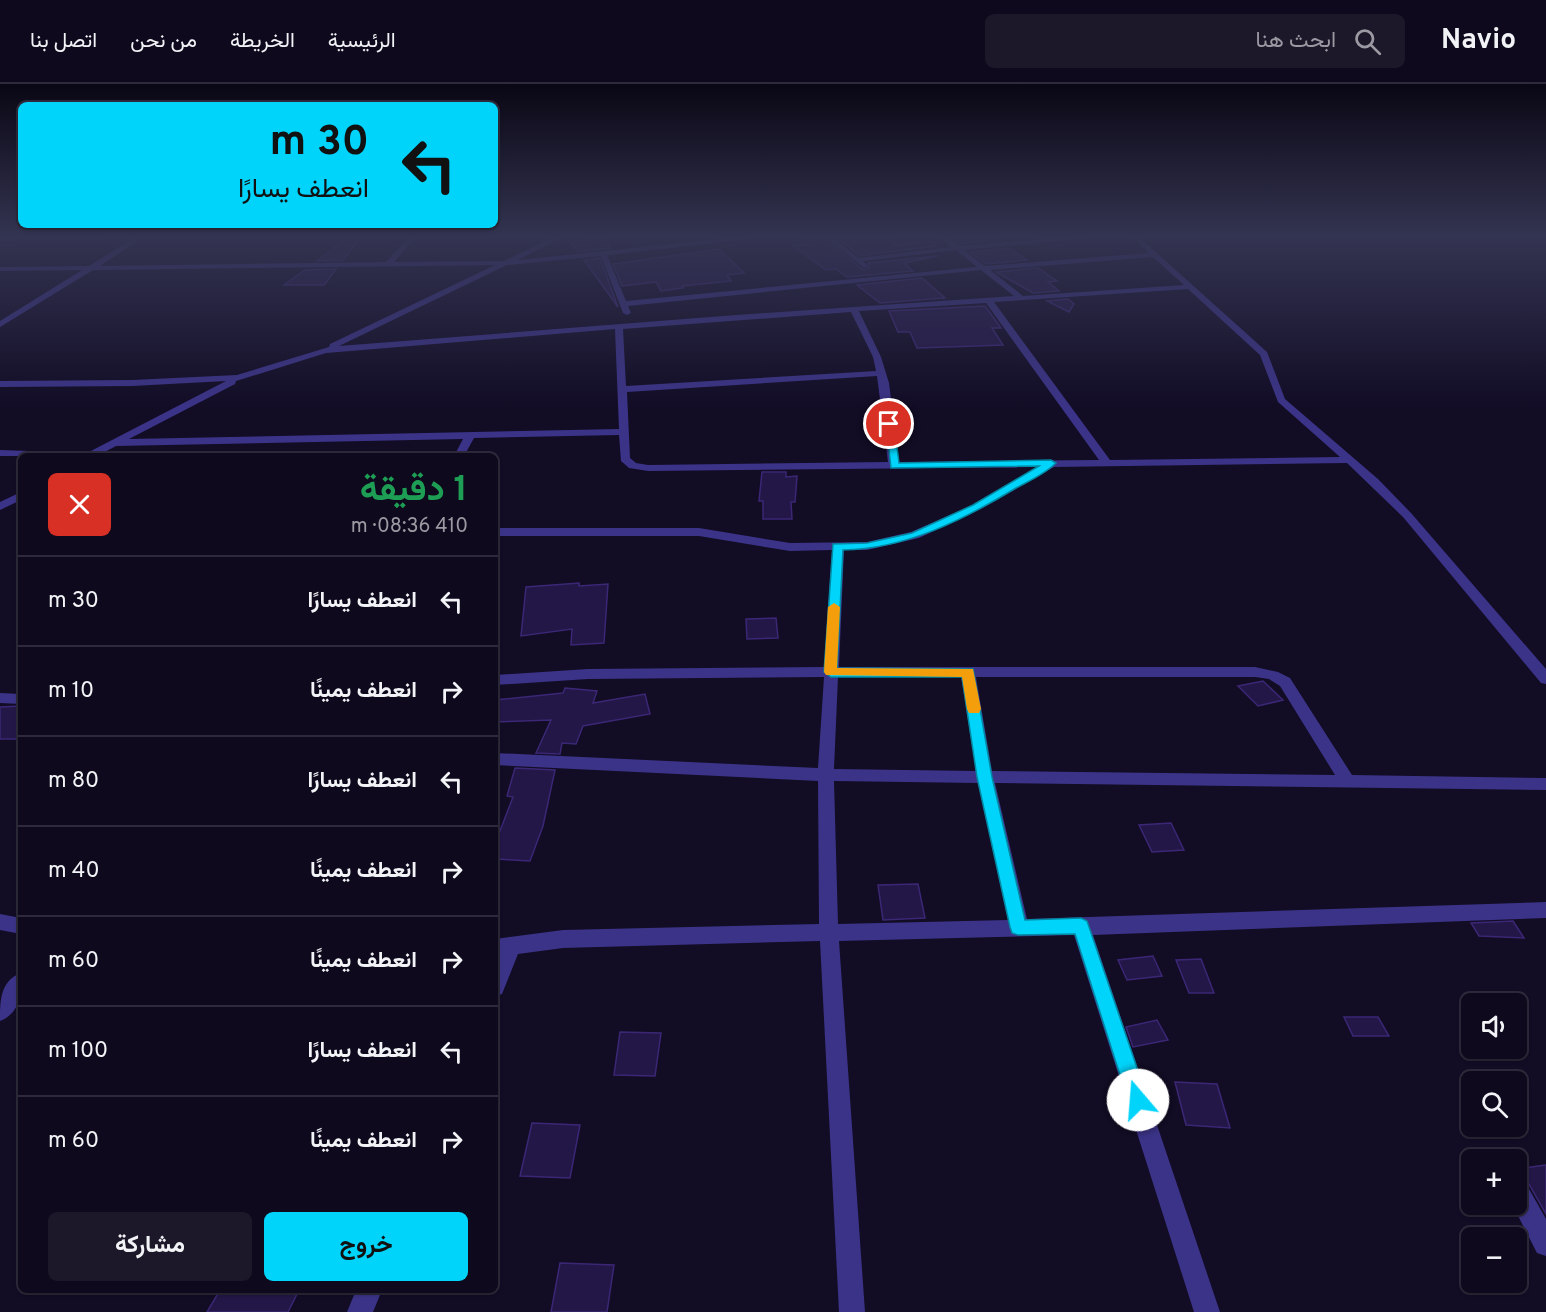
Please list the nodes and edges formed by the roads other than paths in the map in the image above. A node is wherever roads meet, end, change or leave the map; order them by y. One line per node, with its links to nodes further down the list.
1 (50, 293): 12 (street)
2 (444, 293): 15 (street)
3 (620, 293): 10 (street)
4 (728, 293): 10 (street)
5 (1015, 293): 8 (street)
6 (1083, 293): 8 (street)
7 (1198, 293): 27 (street)
8 (1020, 297): 9 (street)
9 (988, 300): 11 (street); 28 (street)
10 (624, 304): 13 (street)
11 (854, 309): 13 (street); 16 (street)
12 (0, 325)
13 (632, 325): 14 (street)
14 (619, 326): 15 (street); 19 (street)
15 (325, 350): 17 (street)
16 (881, 373): 19 (street); 30 (street)
17 (238, 378): 18 (street); 22 (street)
18 (0, 384)
19 (622, 389): 20 (street)
20 (624, 432): 21 (street); 30 (street)
21 (470, 436): 22 (street); 25 (street)
22 (111, 443): 24 (street)
23 (0, 453): 26 (street)
24 (95, 453)
25 (461, 453)
26 (18, 454)
27 (1350, 460): 28 (street); 37 (street)
28 (1106, 462): 29 (street)
29 (1051, 463): 30 (street); 34 (street)
30 (894, 466)
31 (18, 497): 32 (street)
32 (0, 507)
33 (498, 532): 34 (street)
34 (837, 547): 35 (street)
35 (831, 672): 36 (street); 38 (street); 42 (street)
36 (968, 672): 43 (street); 44 (street)
37 (1546, 679)
38 (498, 680)
39 (0, 698): 40 (street)
40 (18, 699)
41 (498, 759): 42 (street)
42 (826, 775): 43 (street); 51 (street)
43 (985, 777): 44 (street); 50 (street)
44 (1347, 781): 45 (street)
45 (1546, 784)
46 (1546, 910): 49 (street)
47 (0, 922): 48 (street)
48 (18, 925)
49 (1081, 926): 50 (street); 61 (street)
50 (1018, 927): 51 (street)
51 (829, 932): 52 (street); 60 (street)
52 (504, 947): 53 (street)
53 (498, 974)
54 (18, 986): 55 (street)
55 (0, 1011)
56 (1527, 1209): 57 (street)
57 (1546, 1244)
58 (368, 1293): 59 (street)
59 (360, 1312)
60 (852, 1312)
61 (1207, 1312)

